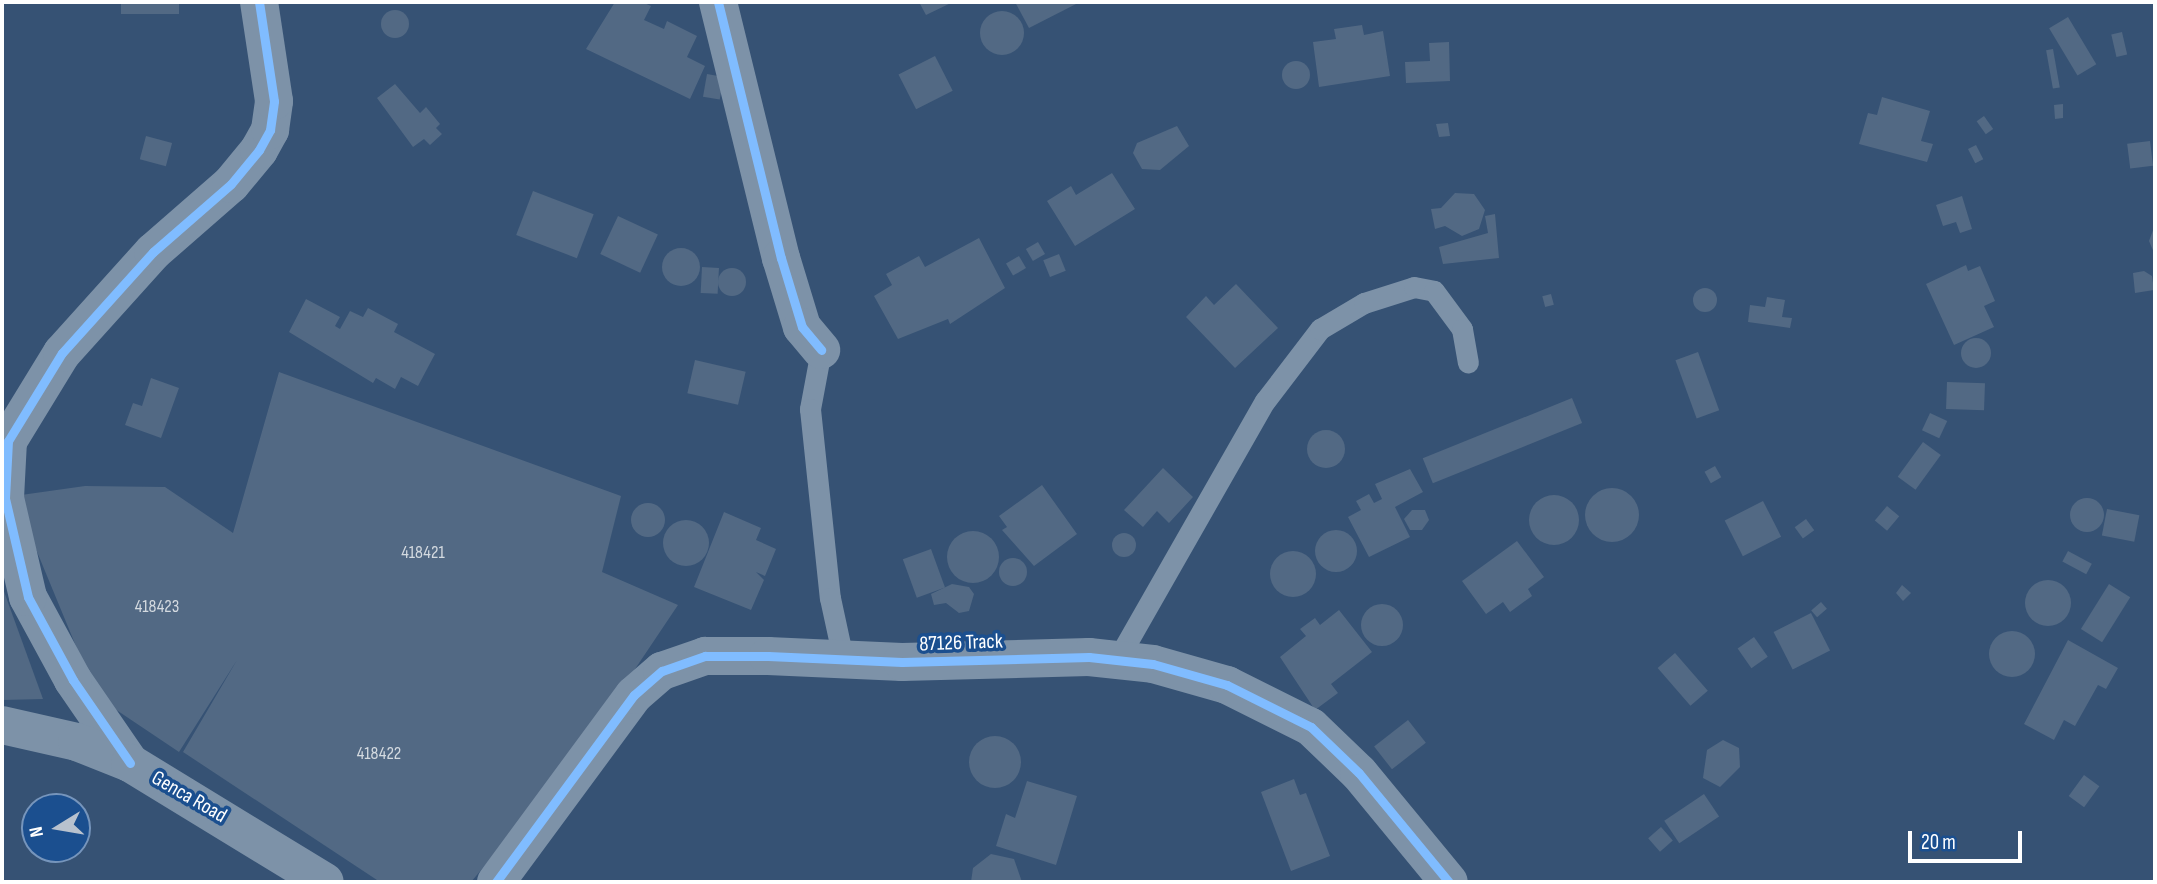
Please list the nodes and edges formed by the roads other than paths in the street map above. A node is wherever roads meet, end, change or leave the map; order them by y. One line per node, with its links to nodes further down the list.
1 (259, 2): 8 (street)
2 (718, 2): 3 (street)
3 (821, 350): 5 (lane)
4 (1468, 362): 6 (lane)
5 (844, 658): 6 (street, 87126 Track); 10 (street, 87126 Track)
6 (1117, 660): 11 (street, 87126 Track)
7 (2, 725): 8 (street, Genca Road)
8 (130, 763): 9 (street, Genca Road)
9 (325, 882)
10 (496, 882)
11 (1449, 882)

